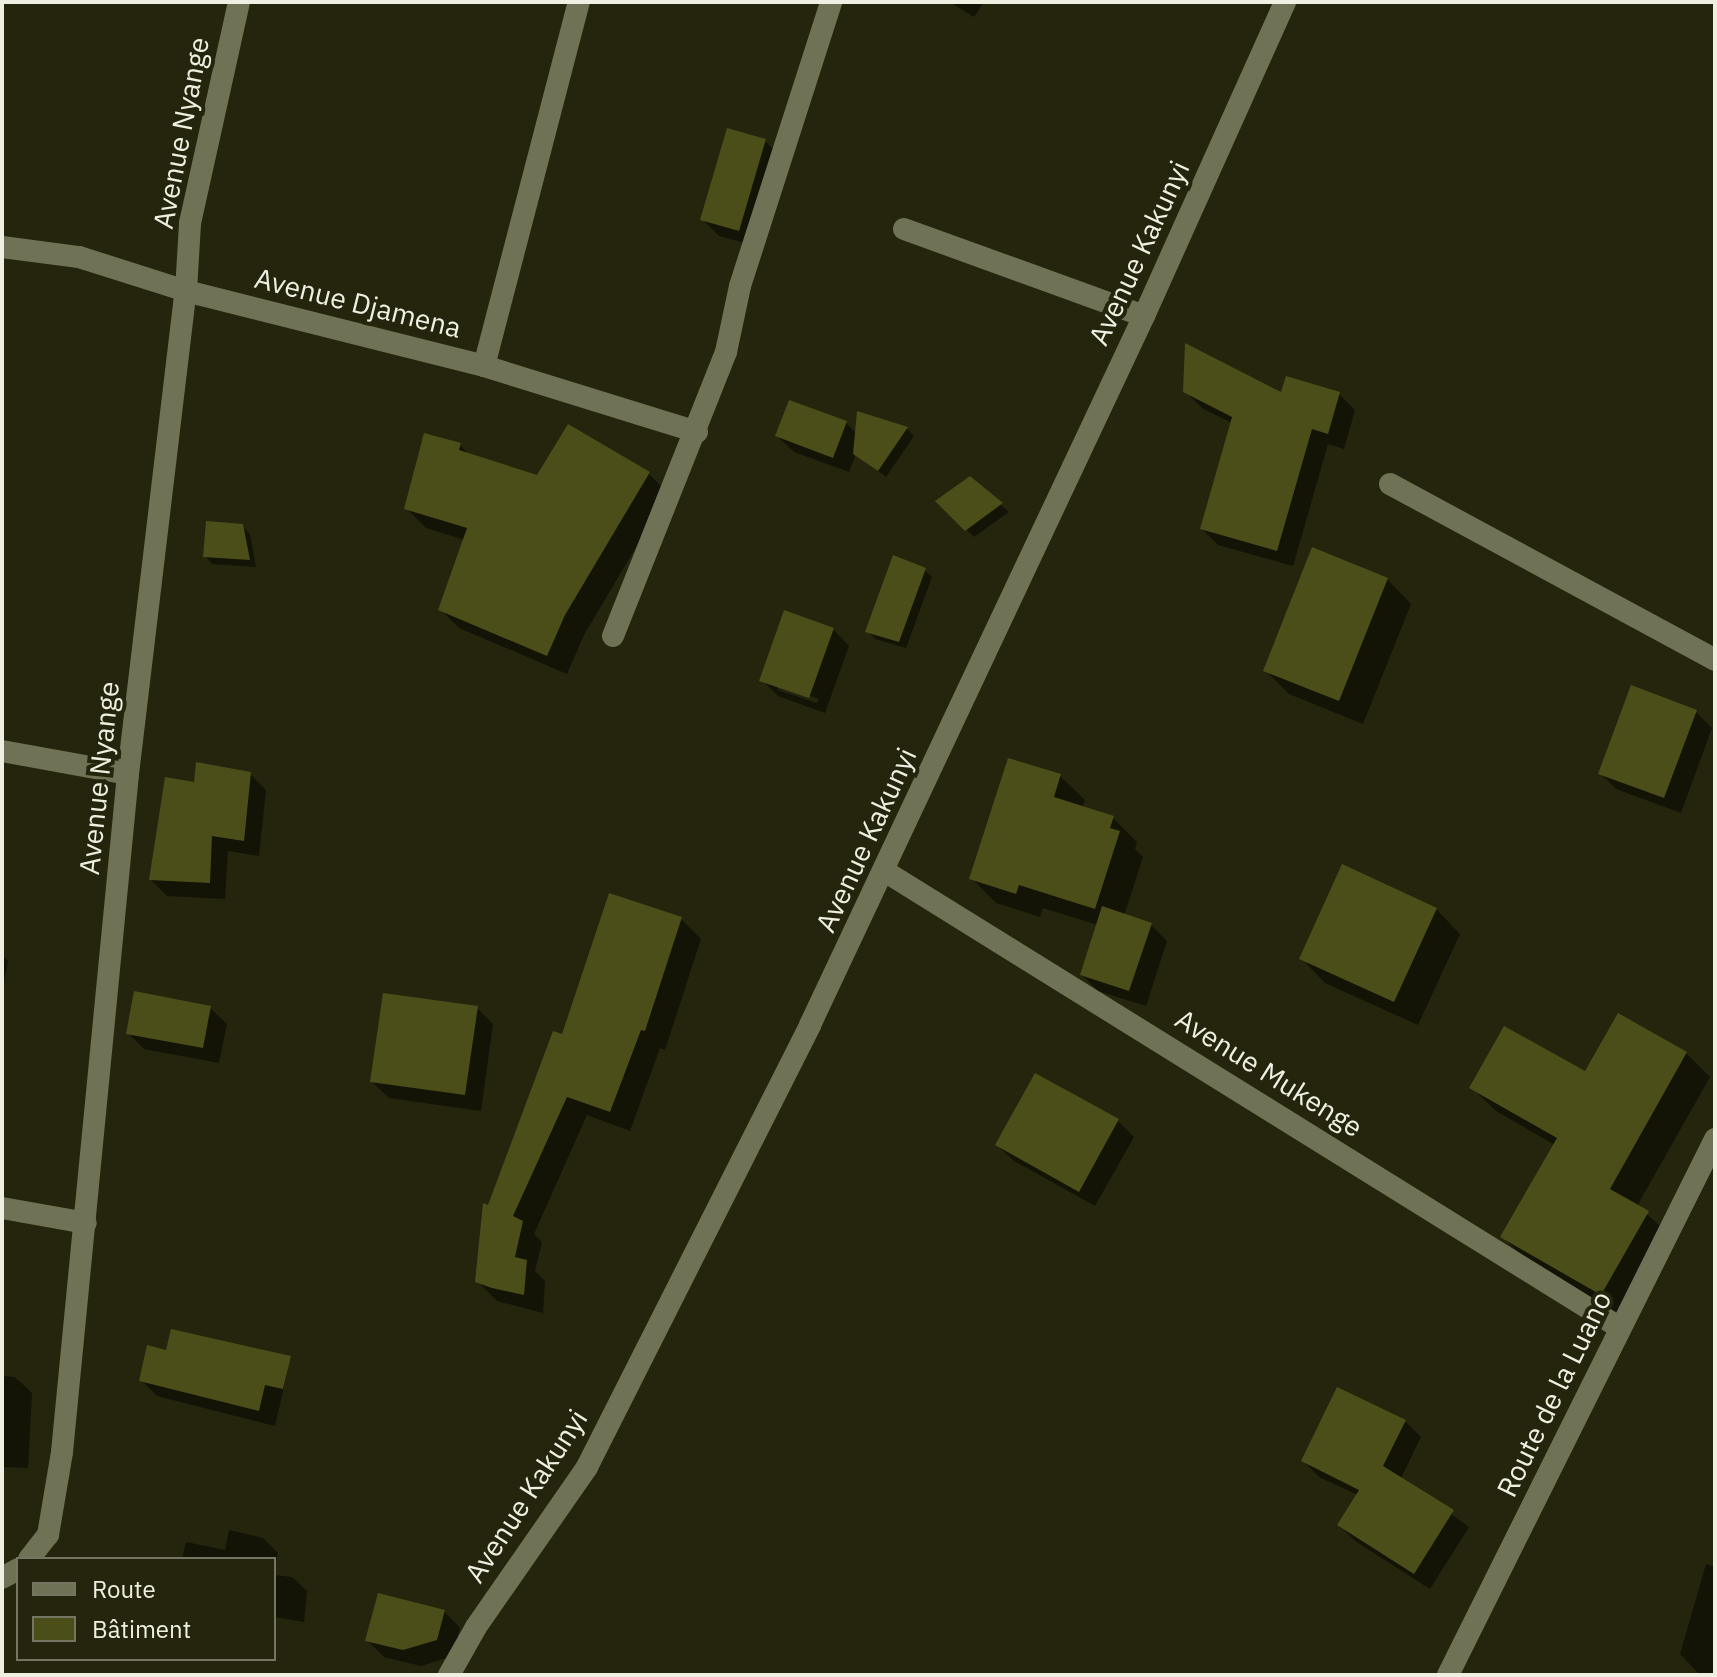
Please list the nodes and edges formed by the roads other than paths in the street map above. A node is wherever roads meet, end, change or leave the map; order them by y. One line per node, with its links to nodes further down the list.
1 (239, 2): 7 (street, Avenue Nyange)
2 (579, 2): 9 (street)
3 (831, 2): 10 (street)
4 (1285, 2): 8 (street, Avenue Kakunyi)
5 (904, 229): 8 (street)
6 (2, 247): 7 (street, Avenue Djamena)
7 (186, 291): 9 (street, Avenue Djamena); 15 (street, Avenue Nyange)
8 (1144, 316): 16 (street, Avenue Kakunyi)
9 (484, 366): 10 (street, Avenue Djamena)
10 (697, 432): 12 (street)
11 (1390, 484): 13 (street)
12 (613, 636)
13 (1715, 660)
14 (2, 751): 15 (street)
15 (128, 774): 19 (street, Avenue Nyange)
16 (886, 872): 20 (street, Avenue Mukenge); 22 (street, Avenue Kakunyi)
17 (1715, 1139): 20 (street, Route de la Luano)
18 (2, 1208): 19 (street)
19 (86, 1223): 21 (street, Avenue Nyange)
20 (1620, 1328): 23 (street, Route de la Luano)
21 (31, 1557)
22 (449, 1675)
23 (1448, 1675)

